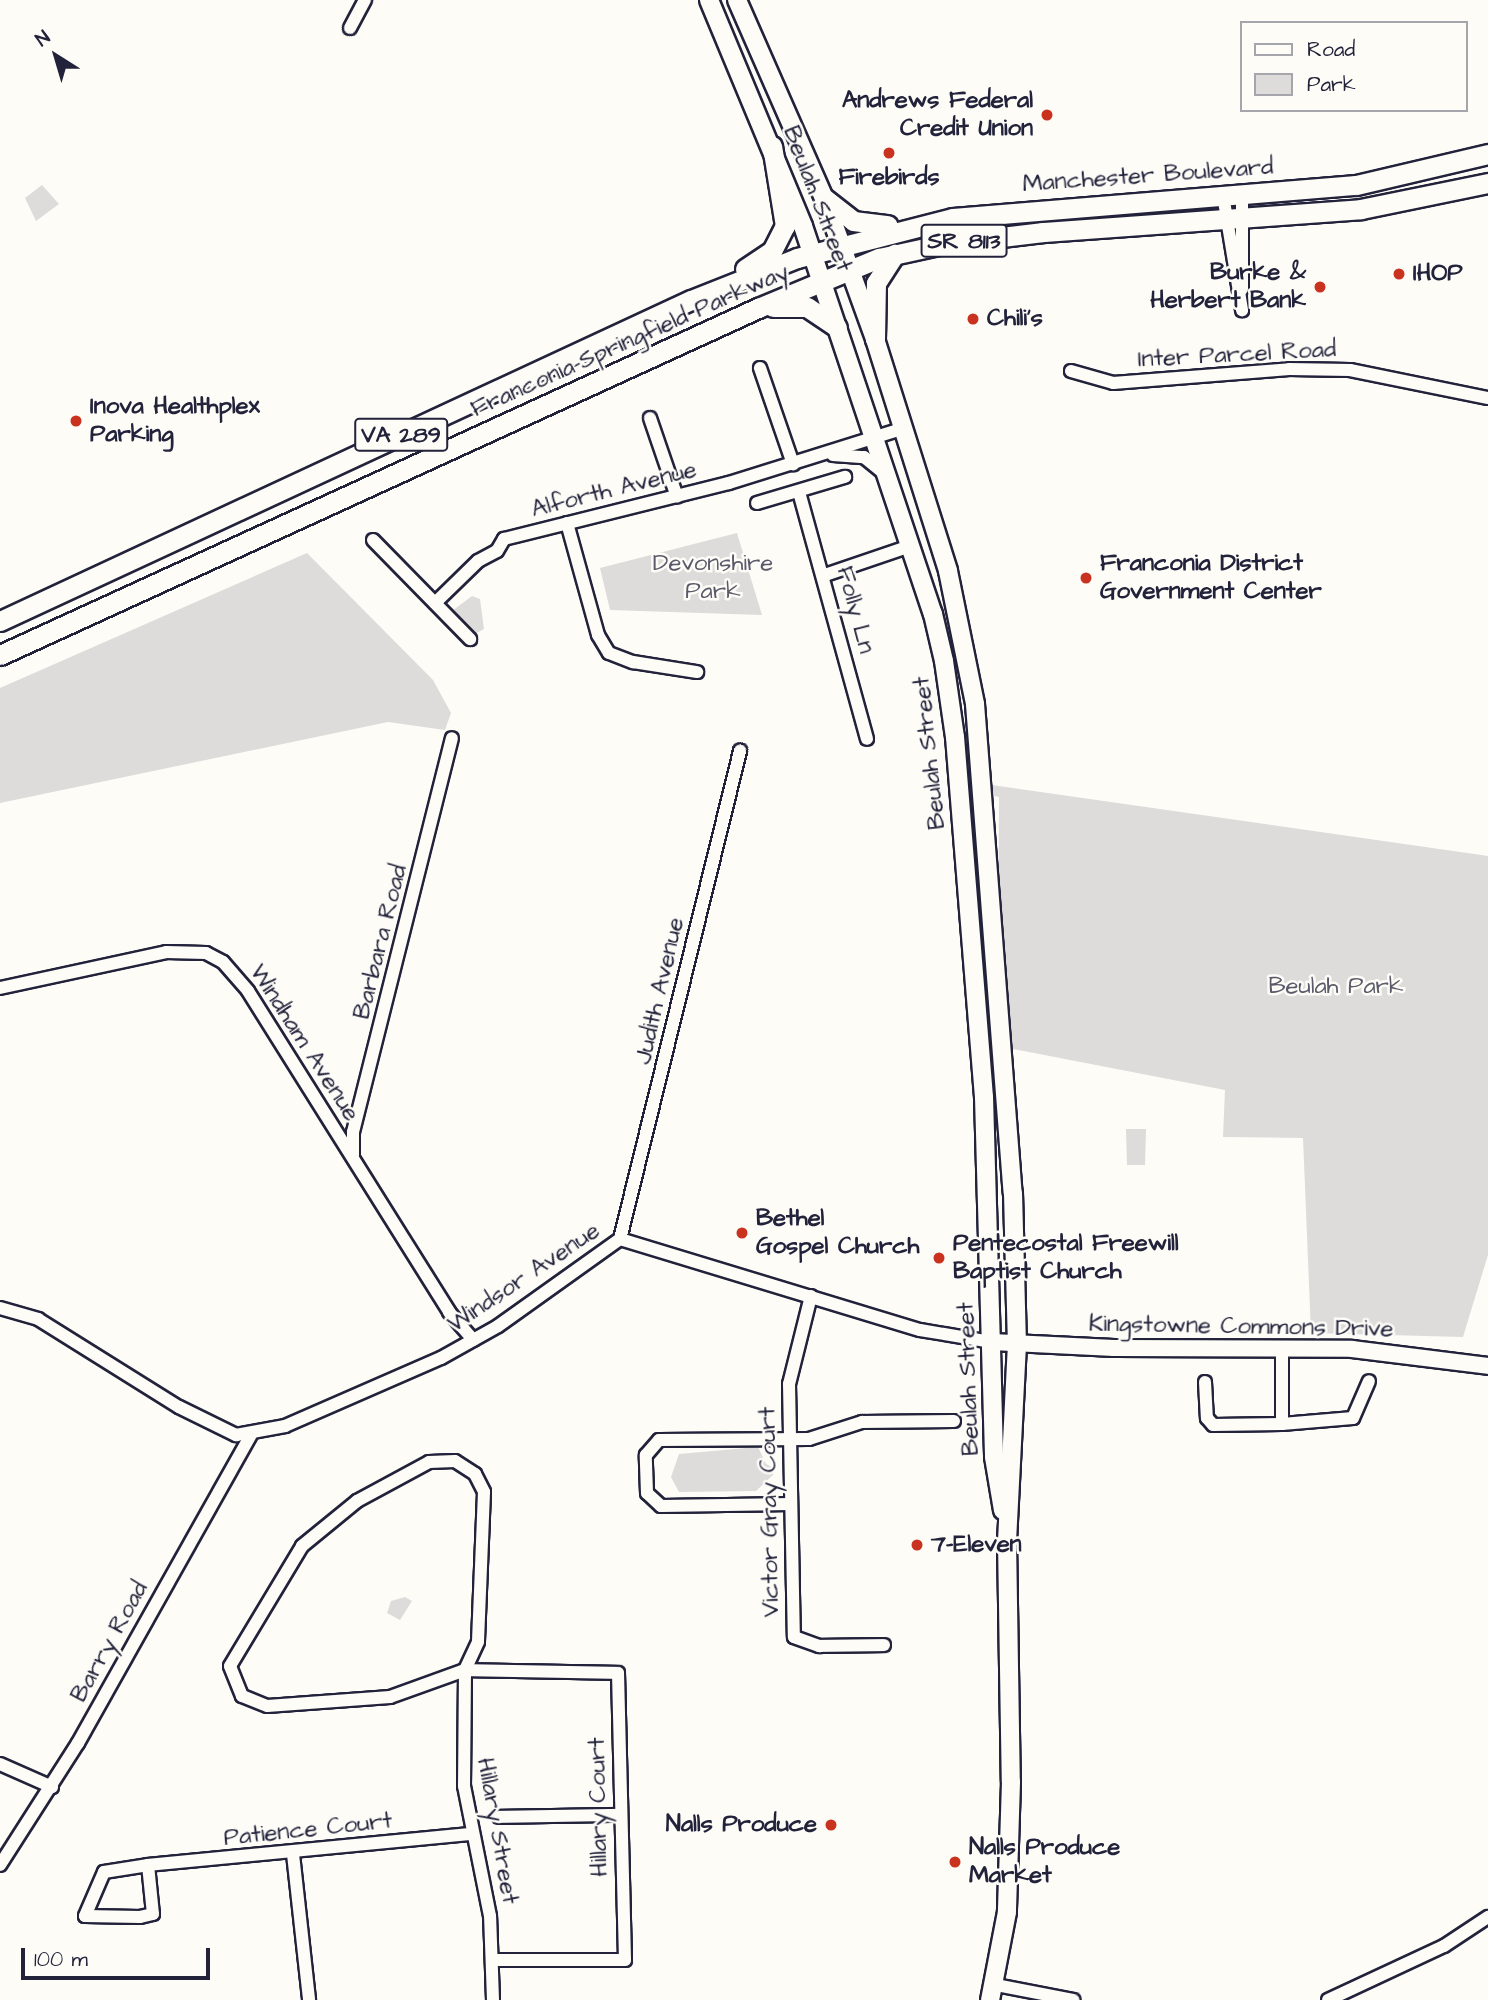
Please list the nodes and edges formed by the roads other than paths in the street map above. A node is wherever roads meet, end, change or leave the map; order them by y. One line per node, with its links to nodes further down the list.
1 (365, 0): 4 (street)
2 (709, 0): 5 (main road, Beulah Street)
3 (737, 0): 9 (main road, Beulah Street)
4 (350, 28)
5 (772, 146): 14 (main road, Beulah Street); 18 (main road)
6 (1488, 154): 8 (main road, Manchester Boulevard / SR 8113)
7 (1488, 183): 11 (main road, Manchester Boulevard / SR 8113)
8 (1232, 195): 10 (street); 11 (street); 12 (main road, Manchester Boulevard / SR 8113)
9 (824, 198): 12 (main road); 13 (main road, Beulah Street)
10 (1224, 219): 11 (main road, Manchester Boulevard / SR 8113); 11 (street); 15 (main road, Manchester Boulevard / SR 8113)
11 (1244, 219)
12 (914, 225): 13 (main road, Manchester Boulevard / SR 8113)
13 (842, 245): 14 (main road, Manchester Boulevard / SR 8113); 16 (main road, Beulah Street)
14 (813, 253): 17 (main road, Beulah Street); 18 (main road, Franconia-Springfield Parkway / VA 289)
15 (895, 254): 16 (main road, Manchester Boulevard / SR 8113); 21 (main road)
16 (850, 269): 17 (main road, Manchester Boulevard / SR 8113); 21 (main road, Beulah Street)
17 (822, 281): 19 (main road, Franconia-Springfield Parkway / VA 289); 20 (main road, Beulah Street)
18 (691, 300): 40 (main road, Franconia-Springfield Parkway / VA 289)
19 (758, 309): 20 (main road); 42 (main road, Franconia-Springfield Parkway / VA 289)
20 (837, 327): 27 (main road, Beulah Street)
21 (875, 339): 26 (main road, Beulah Street)
22 (760, 368): 29 (street)
23 (1071, 371): 24 (street, Inter Parcel Road)
24 (1488, 398)
25 (650, 418): 33 (street)
26 (904, 428): 27 (street, Alforth Avenue); 54 (main road, Beulah Street)
27 (874, 437): 28 (street, Alforth Avenue); 30 (main road, Beulah Street)
28 (825, 455): 29 (street, Alforth Avenue); 30 (street, Alforth Avenue)
29 (793, 464): 33 (street, Alforth Avenue)
30 (886, 474): 37 (main road, Beulah Street)
31 (845, 477): 32 (street)
32 (799, 492): 34 (street); 38 (street, Folly Ln)
33 (677, 497): 35 (street, Alforth Avenue)
34 (757, 503)
35 (567, 523): 39 (street, Alforth Avenue); 43 (street)
36 (373, 540): 39 (street)
37 (910, 546): 38 (street); 53 (main road, Beulah Street)
38 (825, 575): 45 (street, Folly Ln)
39 (435, 603): 41 (street)
40 (0, 621)
41 (470, 639)
42 (0, 655)
43 (697, 672)
44 (452, 738): 48 (street, Barbara Road)
45 (867, 739)
46 (740, 751): 49 (street, Judith Avenue)
47 (0, 988): 48 (street, Windham Avenue)
48 (353, 1155): 52 (street, Windham Avenue)
49 (620, 1239): 50 (street, Windsor Avenue); 52 (street, Windsor Avenue)
50 (811, 1296): 53 (street, Windsor Avenue); 62 (street, Victor Gray Court)
51 (0, 1308): 61 (street)
52 (473, 1340): 61 (street, Windsor Avenue)
53 (992, 1342): 54 (street, Kingstowne Commons Drive); 64 (main road, Beulah Street)
54 (1017, 1344): 55 (street, Kingstowne Commons Drive); 64 (main road, Beulah Street)
55 (1282, 1347): 56 (street, Kingstowne Commons Drive); 60 (street)
56 (1488, 1366)
57 (1369, 1381): 60 (street)
58 (1205, 1382): 60 (street)
59 (954, 1421): 62 (street)
60 (1282, 1424)
61 (251, 1435): 68 (street, Barry Road)
62 (792, 1438): 63 (street, Victor Gray Court); 63 (street)
63 (791, 1504): 65 (street, Victor Gray Court)
64 (1007, 1539): 77 (main road, Beulah Street)
65 (884, 1645)
66 (465, 1670): 66 (street, Hillary Street); 69 (street, Hillary Court); 71 (street, Hillary Street)
67 (0, 1763): 68 (street)
68 (52, 1787): 73 (street, Barry Road)
69 (620, 1815): 70 (street); 76 (street, Hillary Court)
70 (499, 1817)
71 (472, 1834): 72 (street, Patience Court); 76 (street, Hillary Street)
72 (293, 1854): 74 (street, Patience Court); 79 (street)
73 (0, 1865)
74 (148, 1865): 74 (street, Patience Court)
75 (1488, 1917): 78 (street)
76 (493, 1960): 80 (street, Hillary Street)
77 (990, 1992): 81 (main road, Beulah Street); 82 (street)
78 (1349, 1996): 83 (street)
79 (309, 2000)
80 (493, 2000)
81 (980, 2000)
82 (1073, 2000)
83 (1328, 2000)

